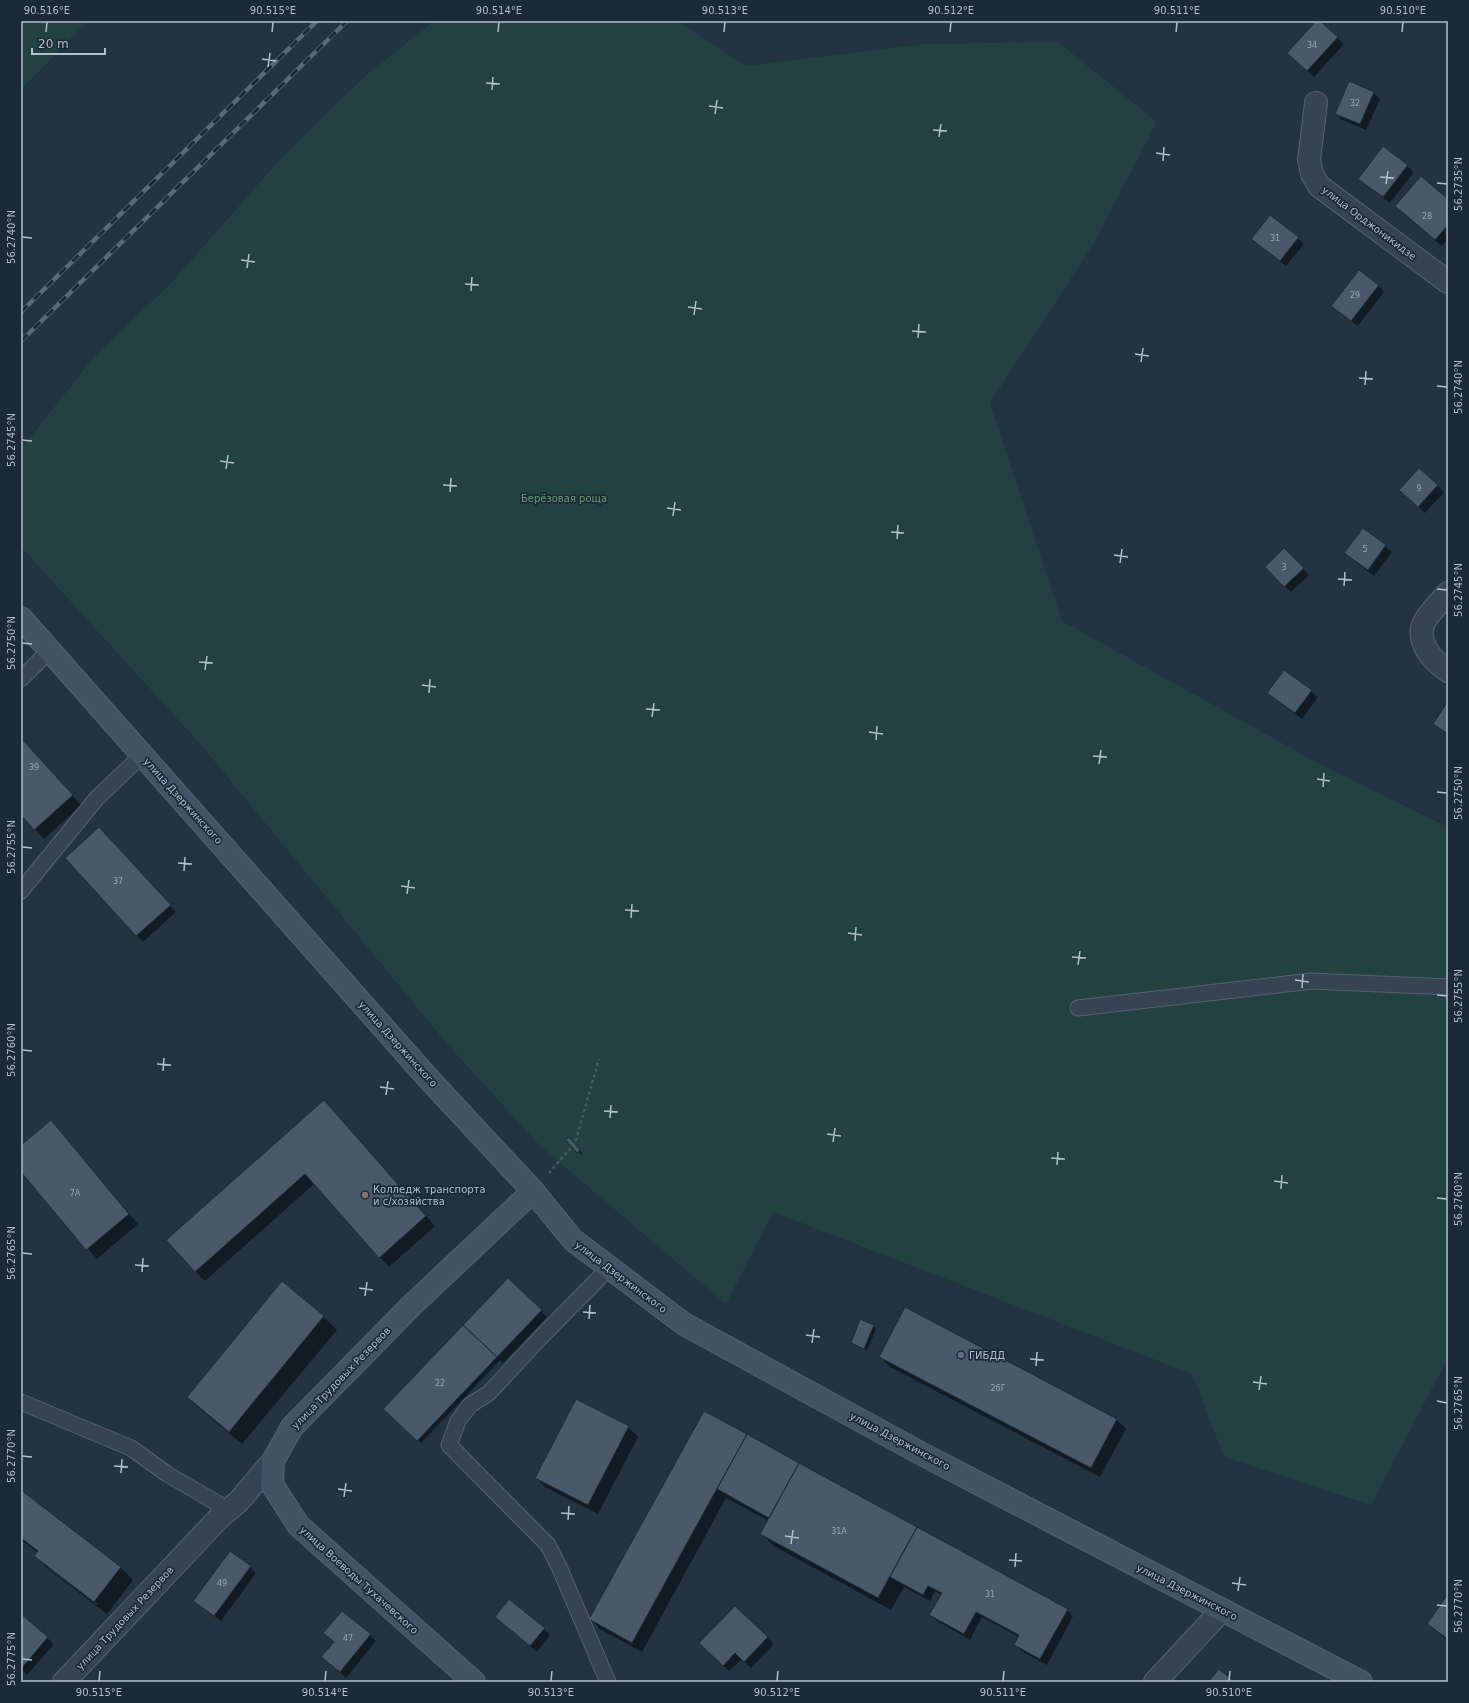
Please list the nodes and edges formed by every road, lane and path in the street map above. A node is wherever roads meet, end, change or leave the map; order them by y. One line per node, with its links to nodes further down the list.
1 (1316, 103): 2 (street, улица Орджоникидзе)
2 (1448, 282)
3 (1448, 593): 6 (street)
4 (21, 618): 5 (main road, улица Дзержинского)
5 (50, 650): 7 (lane); 8 (main road, улица Дзержинского)
6 (1448, 671)
7 (21, 679)
8 (142, 755): 9 (lane); 13 (main road, улица Дзержинского)
9 (21, 891)
10 (1448, 987): 11 (lane)
11 (1078, 1008)
12 (599, 1059): 13 (path)
13 (533, 1191): 14 (main road, улица Дзержинского); 16 (main road, улица Трудовых Резервов)
14 (609, 1268): 18 (main road, улица Дзержинского); 21 (lane)
15 (21, 1402): 17 (lane)
16 (273, 1461): 17 (street, улица Трудовых Резервов); 20 (main road, улица Воеводы Тухачевского)
17 (229, 1510): 19 (street, улица Трудовых Резервов)
18 (1222, 1610): 22 (street); 23 (main road, улица Дзержинского)
19 (64, 1682)
20 (474, 1682)
21 (608, 1682)
22 (1155, 1682)
23 (1361, 1682)

